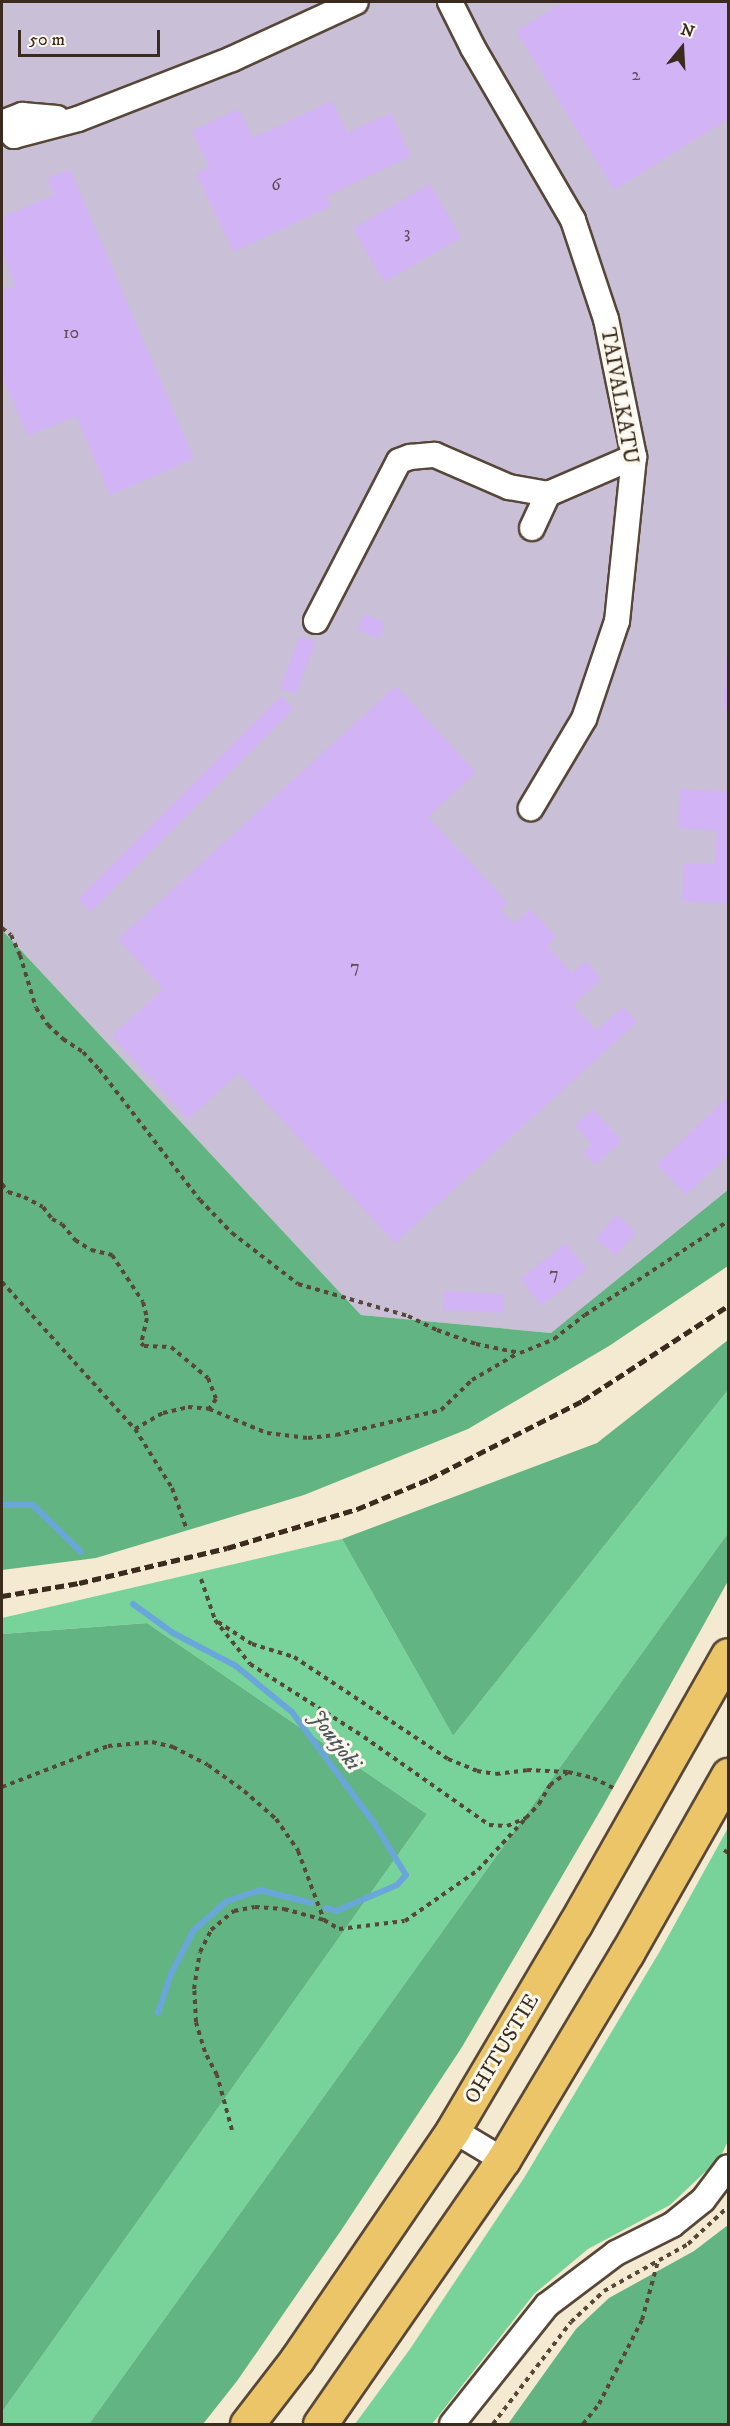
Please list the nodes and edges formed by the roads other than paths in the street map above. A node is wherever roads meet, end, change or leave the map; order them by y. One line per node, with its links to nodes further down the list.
1 (356, 2): 3 (street)
2 (450, 2): 4 (street, TAIVALKATU)
3 (2, 124)
4 (634, 458): 5 (street); 8 (street, TAIVALKATU)
5 (548, 494): 6 (street); 7 (street)
6 (532, 528)
7 (316, 621)
8 (531, 808)
9 (729, 1655): 11 (highway, OHITUSTIE)
10 (729, 1775): 12 (highway)
11 (453, 2130): 12 (street); 14 (highway, OHITUSTIE)
12 (503, 2160): 15 (highway)
13 (729, 2168): 16 (street)
14 (248, 2424)
15 (320, 2424)
16 (452, 2424)

